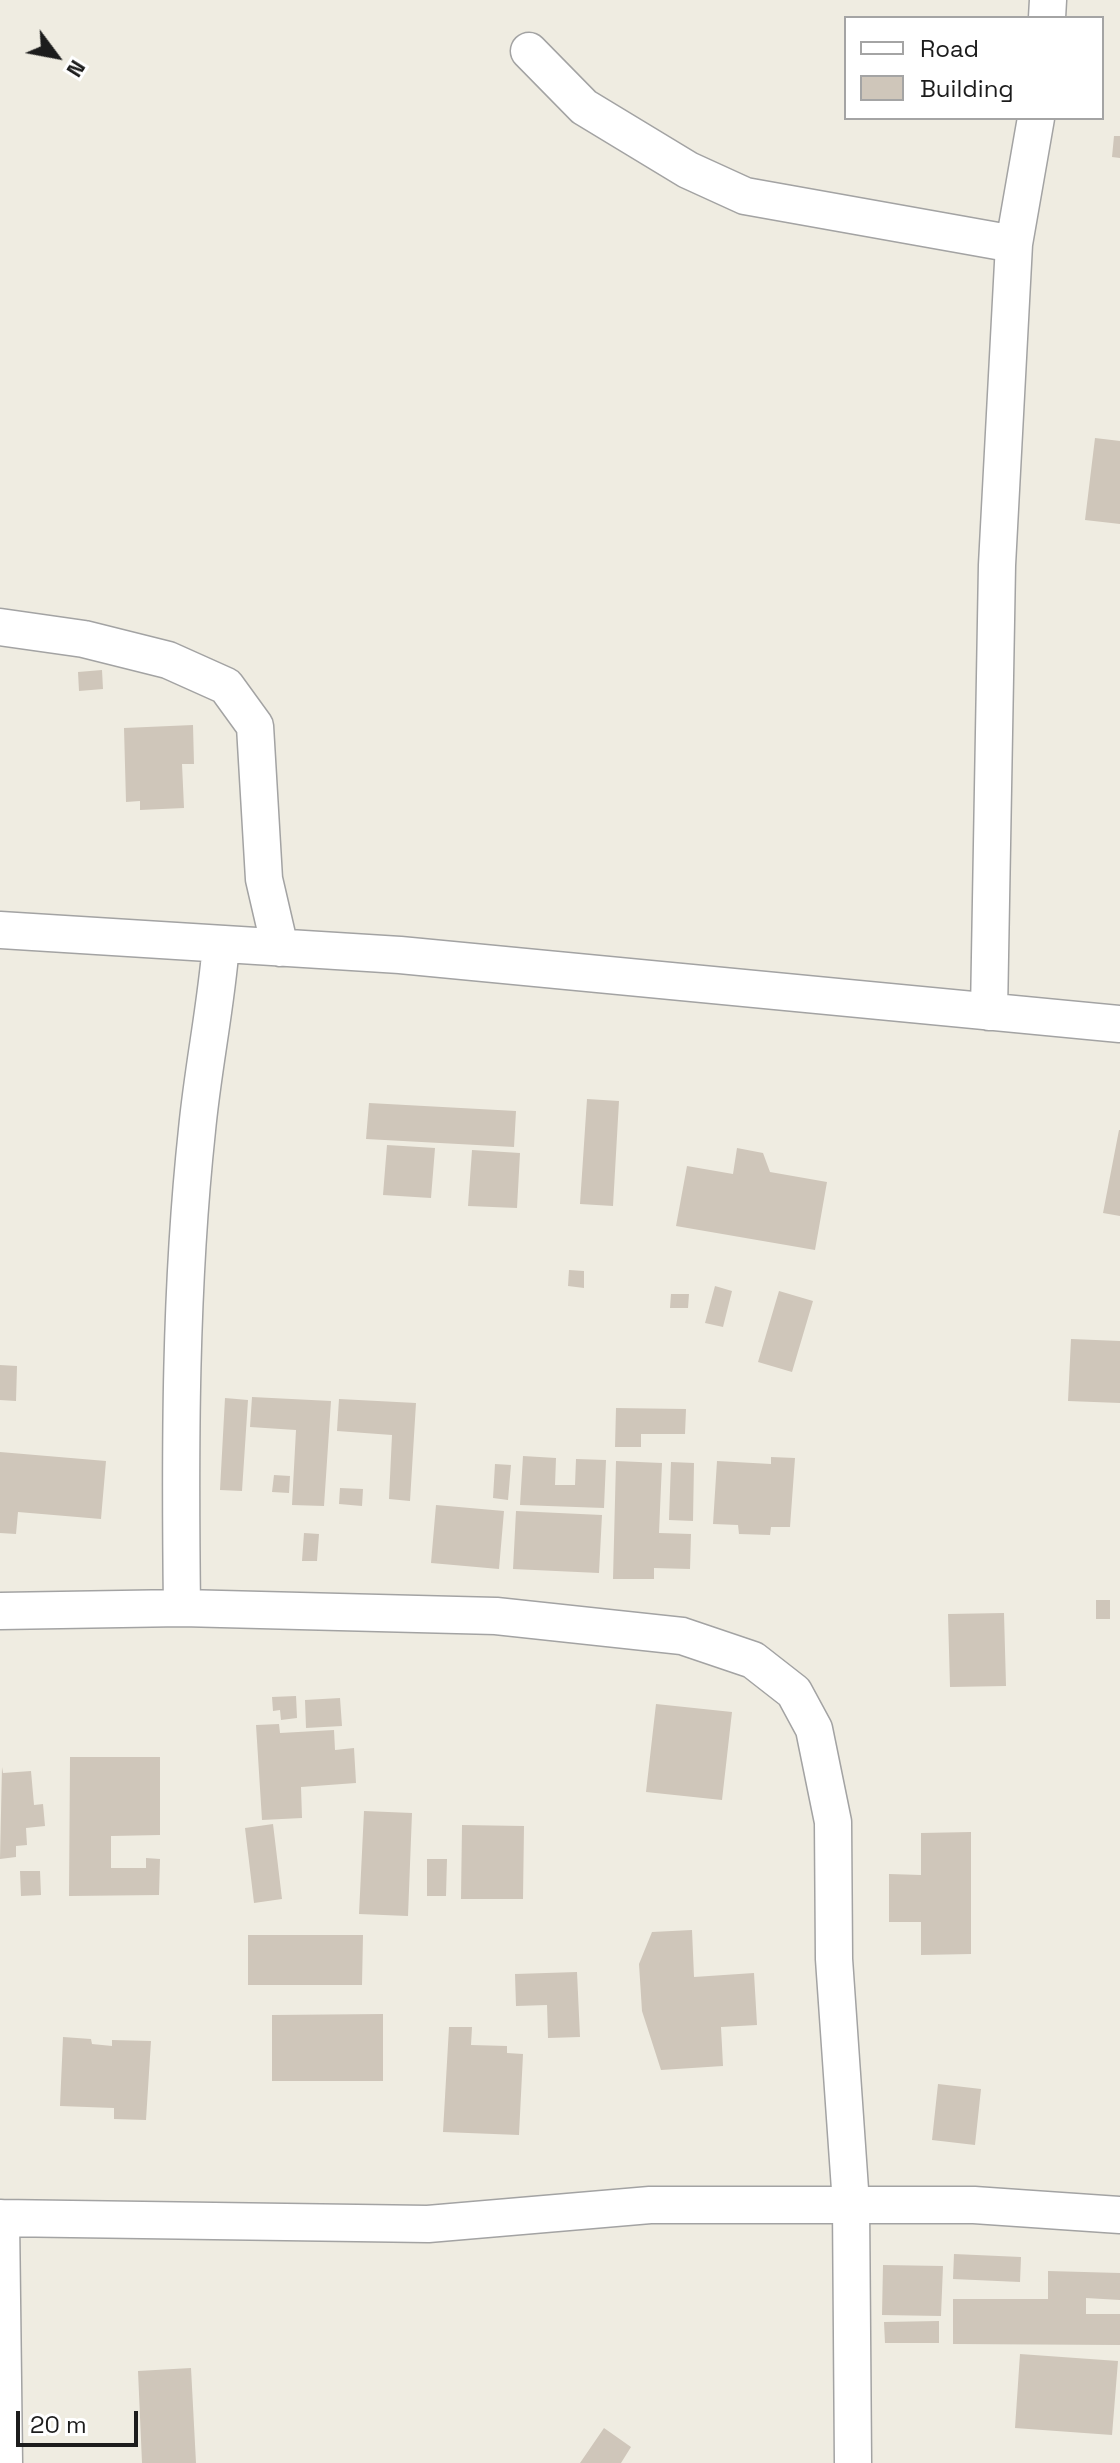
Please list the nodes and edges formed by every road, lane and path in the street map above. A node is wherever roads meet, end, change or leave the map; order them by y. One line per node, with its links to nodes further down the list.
1 (529, 51): 3 (street)
2 (1036, 120): 3 (street)
3 (1014, 244): 8 (street)
4 (0, 627): 7 (street)
5 (0, 930): 6 (street)
6 (221, 944): 7 (street); 10 (street)
7 (280, 948): 8 (street)
8 (989, 1012): 9 (street)
9 (1120, 1024)
10 (182, 1608): 11 (street); 12 (street)
11 (0, 1611)
12 (851, 2204): 13 (street); 14 (street); 16 (street)
13 (1120, 2215)
14 (0, 2218): 15 (street)
15 (4, 2463)
16 (853, 2463)

